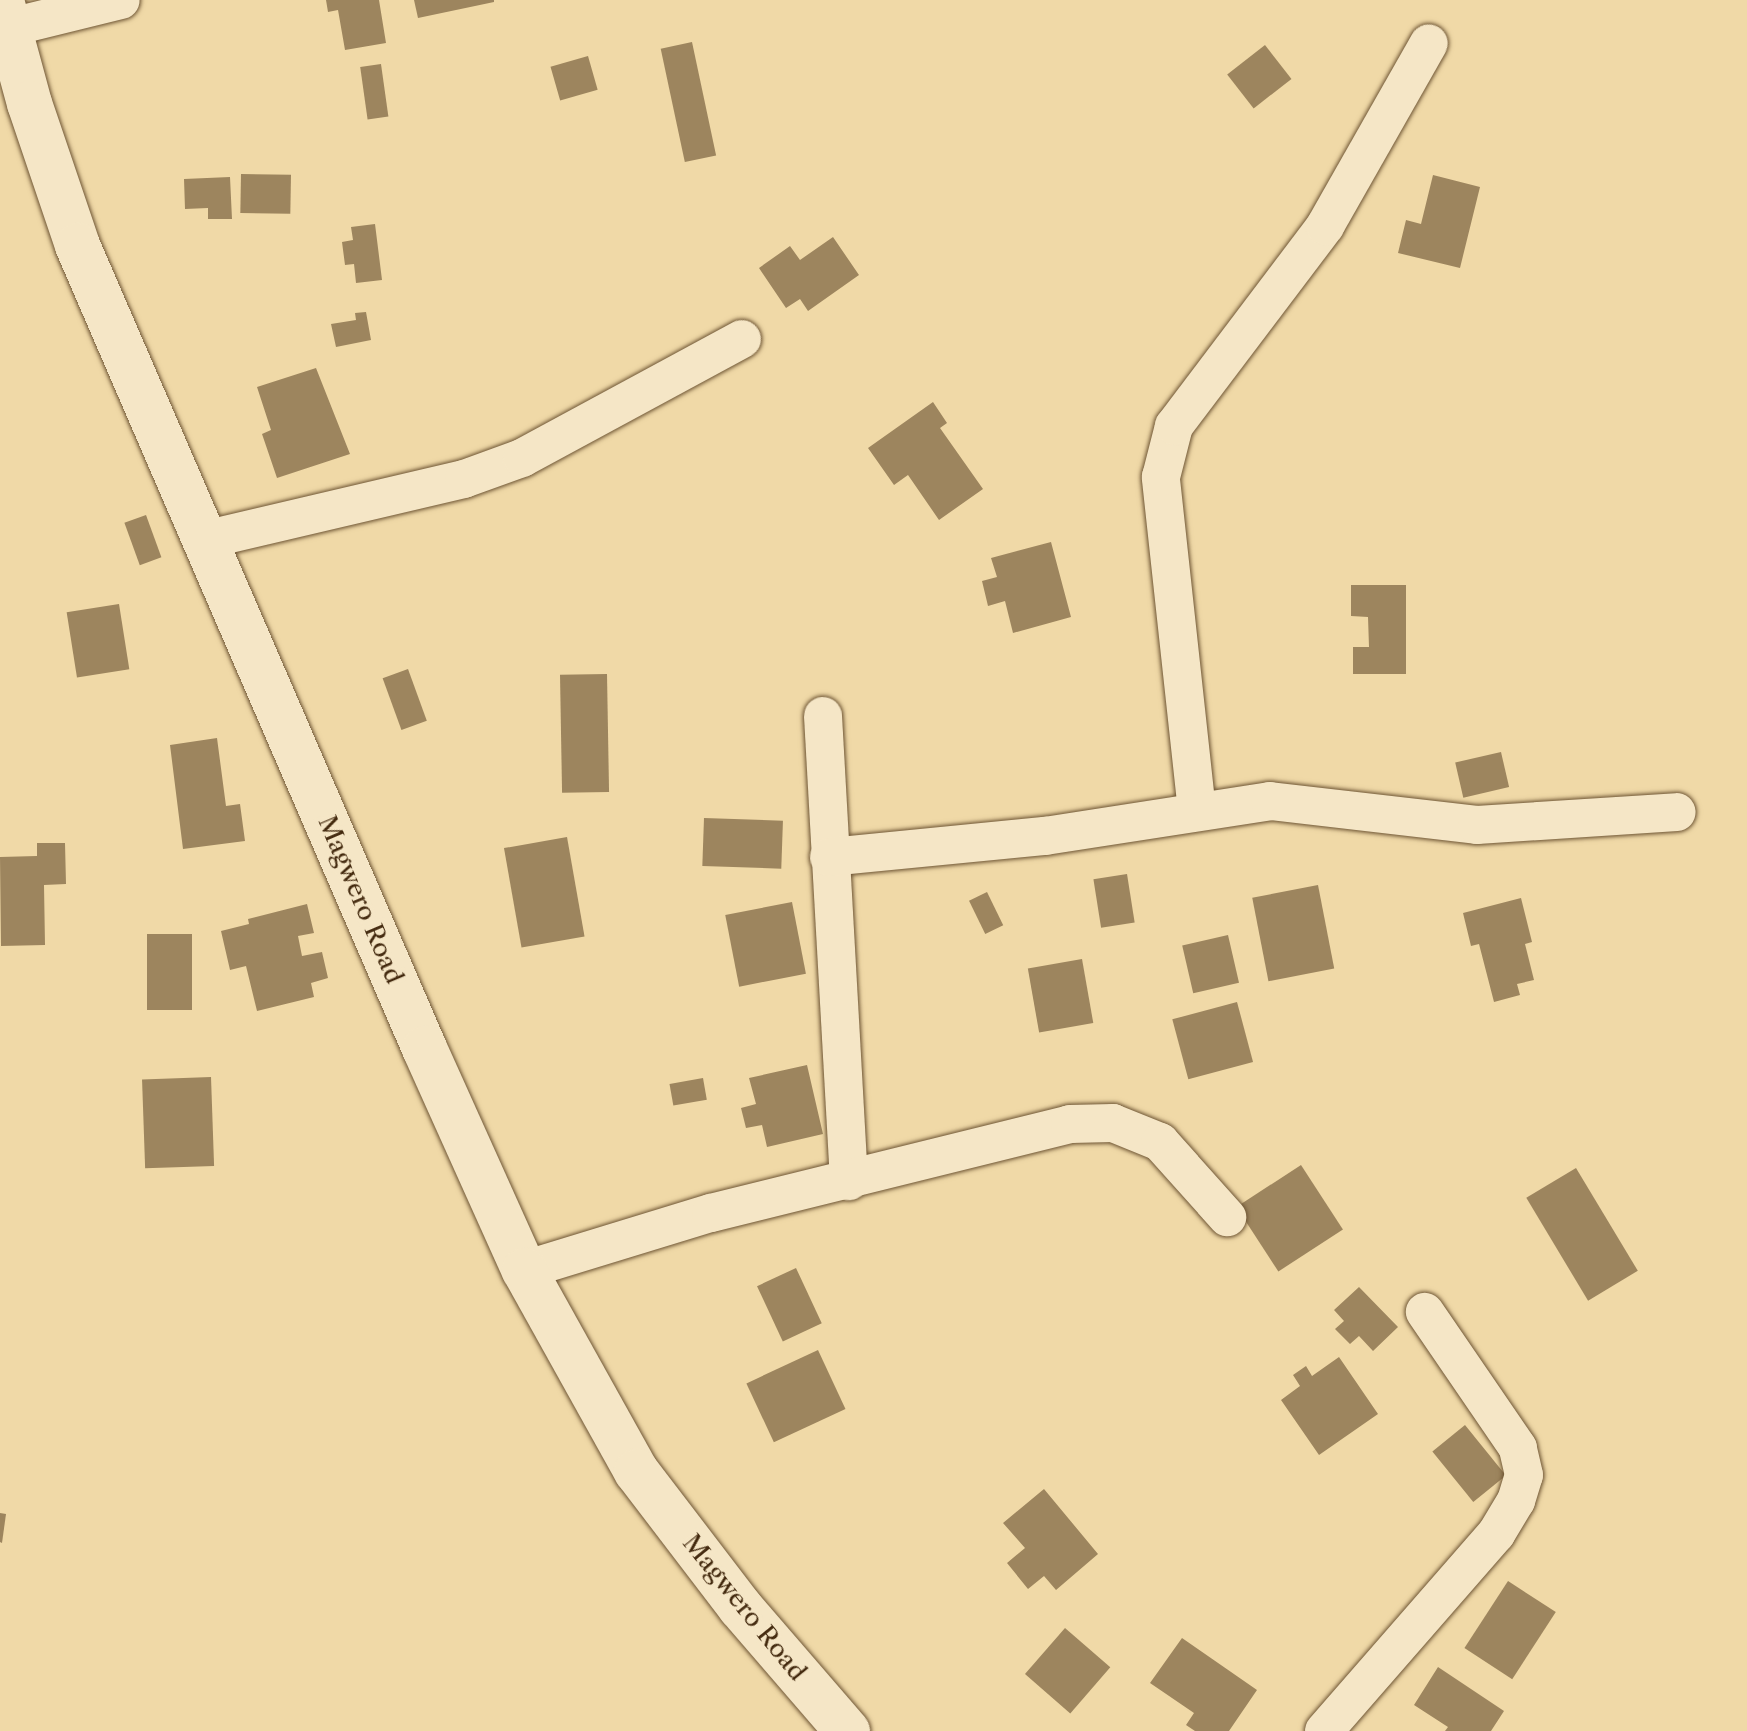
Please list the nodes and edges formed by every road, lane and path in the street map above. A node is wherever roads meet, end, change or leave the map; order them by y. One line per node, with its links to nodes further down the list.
1 (121, 0): 2 (street)
2 (4, 14): 5 (street, Magwero Road)
3 (1429, 42): 7 (street)
4 (742, 339): 5 (street)
5 (204, 540): 12 (street, Magwero Road)
6 (823, 716): 9 (street)
7 (1197, 811): 8 (street); 9 (street)
8 (1676, 812)
9 (828, 857): 10 (street)
10 (848, 1181): 11 (street); 12 (street)
11 (1227, 1217)
12 (524, 1270): 14 (street, Magwero Road)
13 (1425, 1312): 15 (street)
14 (847, 1731)
15 (1324, 1731)

